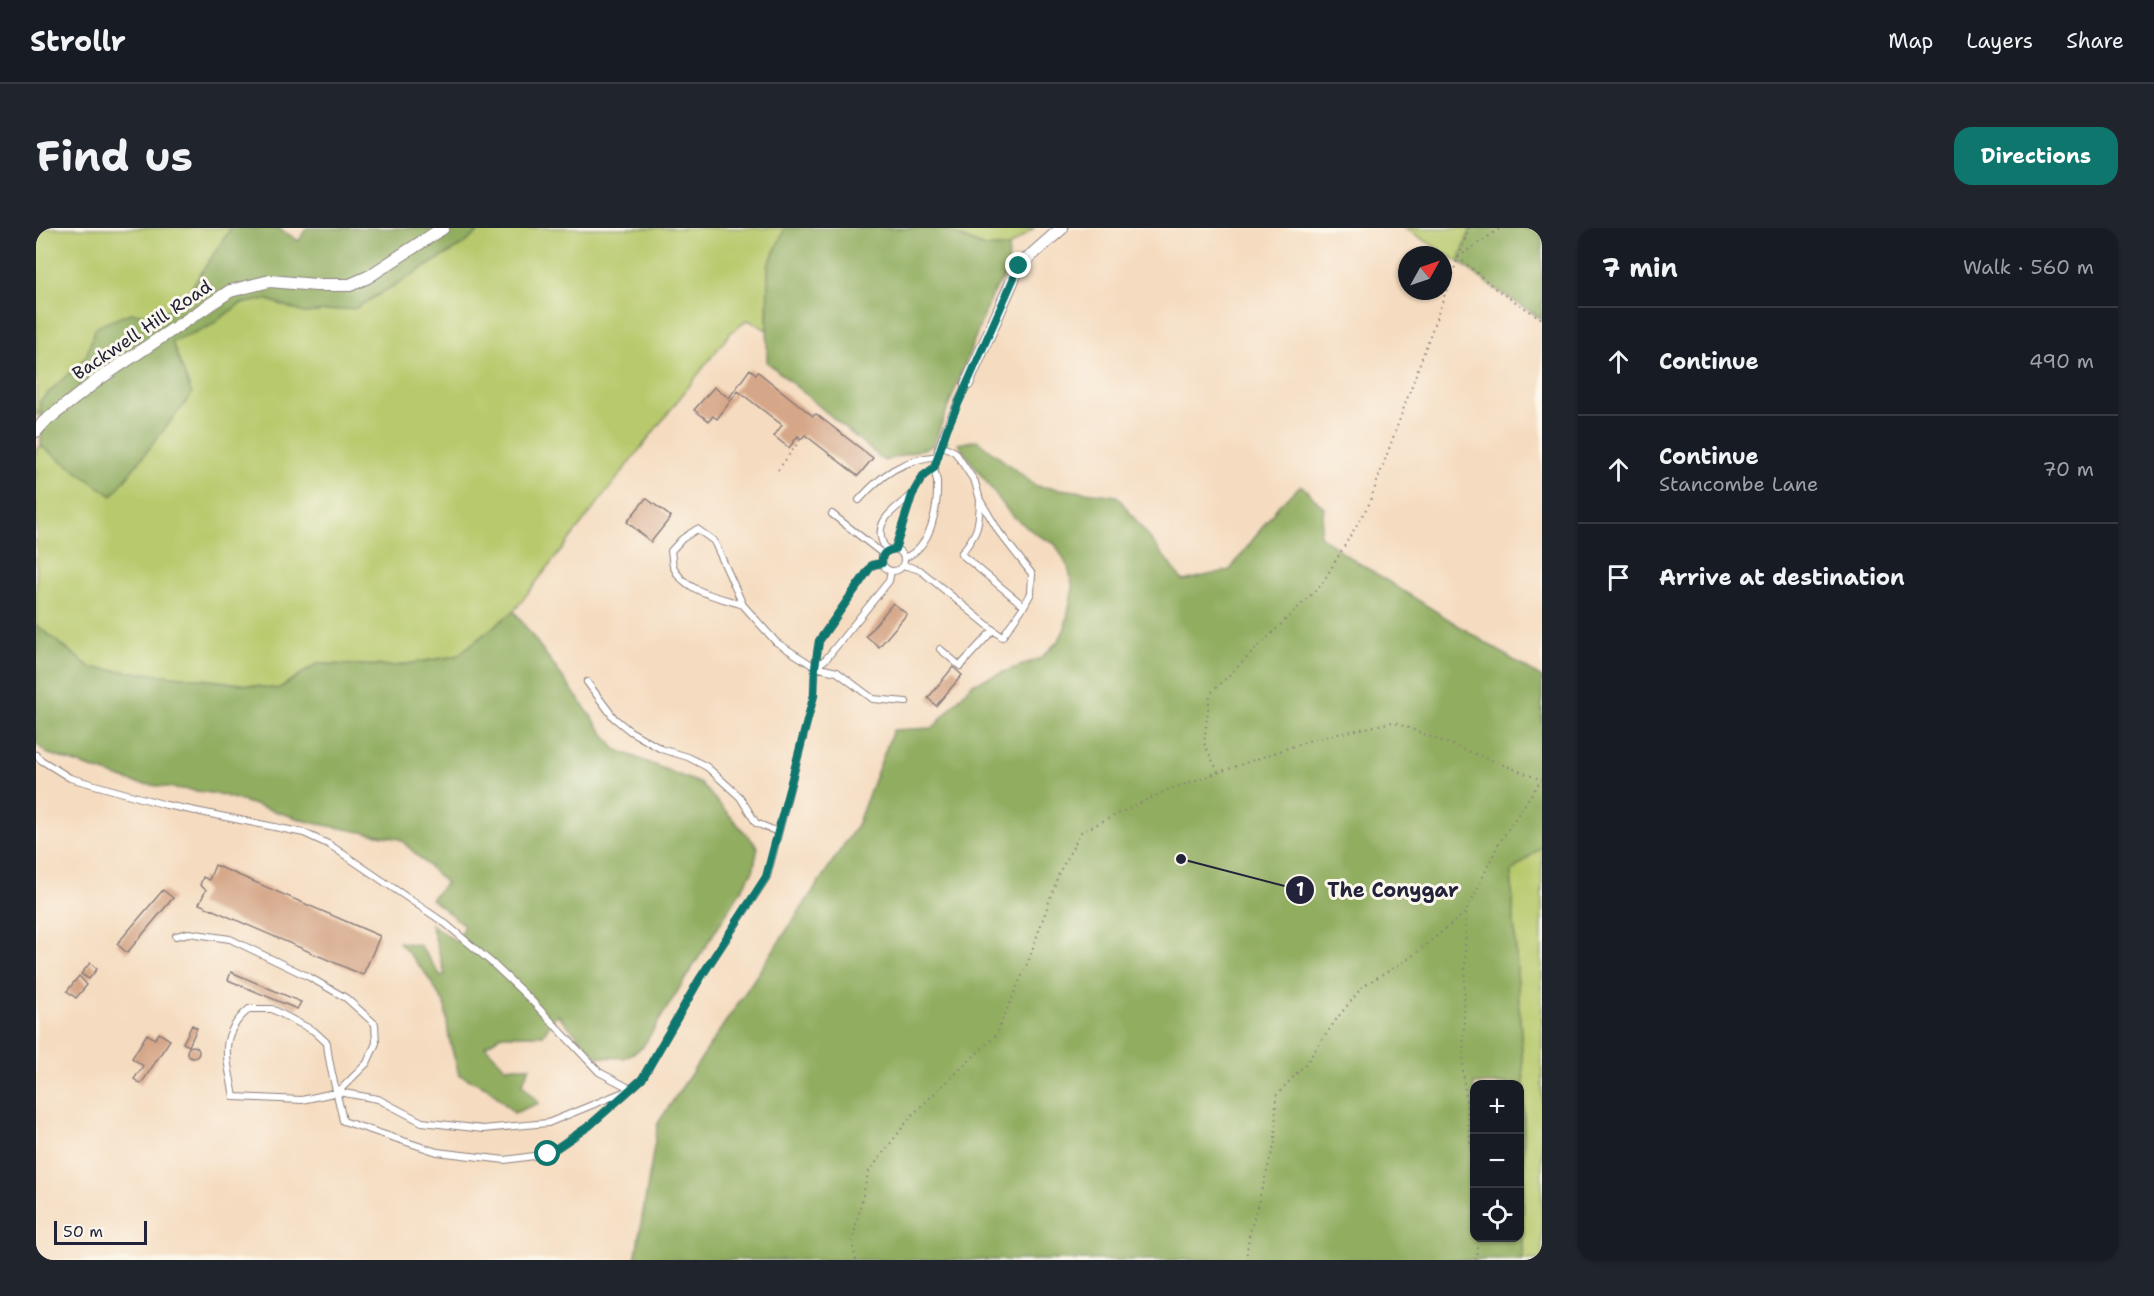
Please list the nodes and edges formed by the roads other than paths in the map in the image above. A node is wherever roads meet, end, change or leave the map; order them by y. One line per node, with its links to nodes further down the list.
1 (443, 228): 4 (street, Backwell Hill Road)
2 (1062, 228): 3 (street)
3 (967, 384): 5 (lane)
4 (36, 431)
5 (941, 445): 6 (lane); 10 (lane)
6 (938, 456): 7 (lane); 9 (lane)
7 (934, 468): 8 (lane); 14 (lane)
8 (912, 495): 12 (lane); 13 (lane)
9 (859, 500)
10 (980, 500): 18 (lane); 18 (lane)
11 (832, 514): 13 (lane)
12 (895, 549): 13 (lane); 14 (lane)
13 (885, 552): 15 (lane)
14 (904, 562): 16 (lane); 19 (lane)
15 (882, 563): 16 (lane); 21 (lane)
16 (891, 572): 21 (lane)
17 (743, 605): 17 (lane); 21 (lane)
18 (1024, 606): 19 (lane)
19 (993, 630): 20 (lane)
20 (940, 649)
21 (815, 667): 23 (lane); 25 (lane)
22 (587, 682): 25 (lane)
23 (906, 702)
24 (36, 755): 27 (lane)
25 (778, 832): 27 (lane)
26 (176, 936): 28 (lane)
27 (631, 1089): 28 (lane); 28 (lane)
28 (338, 1092): 28 (lane)

